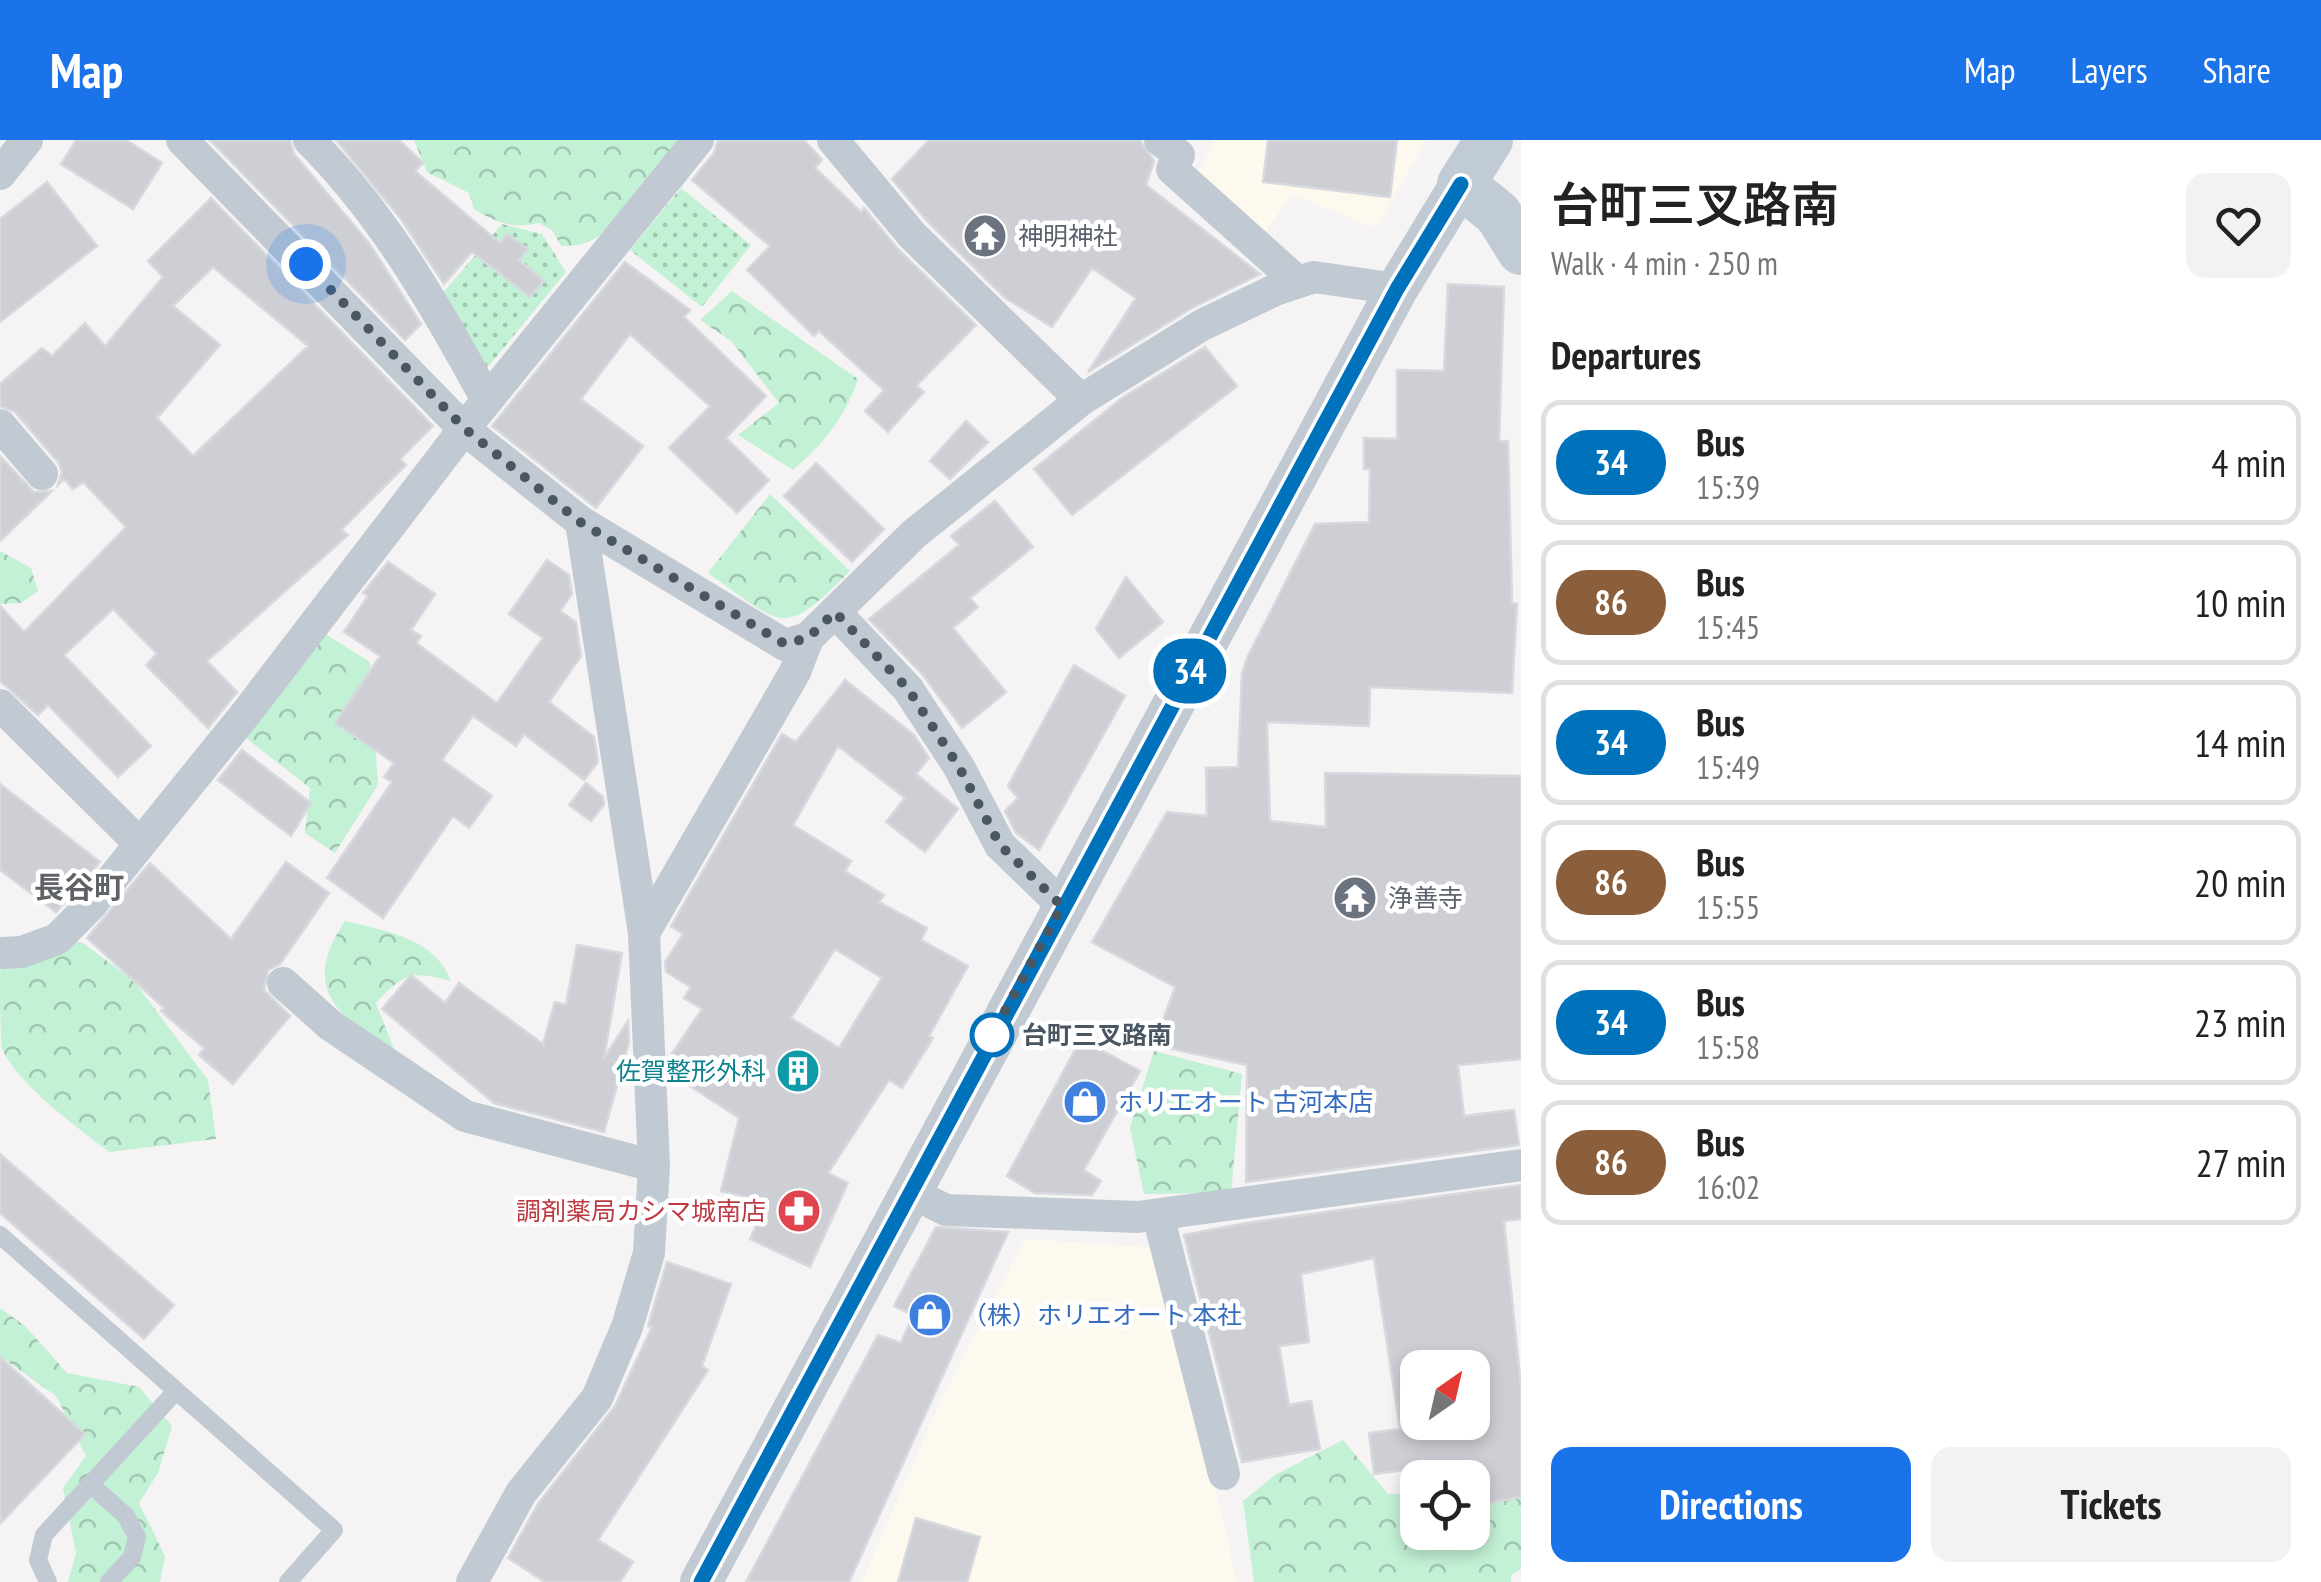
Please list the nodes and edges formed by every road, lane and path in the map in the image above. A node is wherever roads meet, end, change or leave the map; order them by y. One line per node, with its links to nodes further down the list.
1 (27, 140): 8 (street)
2 (182, 140): 16 (street)
3 (310, 140): 13 (street)
4 (698, 140): 13 (street)
5 (833, 140): 14 (street)
6 (1160, 140): 11 (street)
7 (1488, 140): 9 (main road)
8 (0, 174)
9 (1461, 184): 10 (main road); 12 (street)
10 (1521, 251)
11 (1298, 282): 12 (street); 14 (street)
12 (1397, 289): 23 (street)
13 (487, 400): 16 (street)
14 (1080, 400): 19 (street)
15 (0, 425): 17 (street)
16 (464, 428): 18 (street); 22 (street)
17 (42, 474)
18 (580, 522): 20 (street); 24 (street)
19 (835, 612): 20 (street); 23 (street)
20 (808, 638): 24 (street)
21 (0, 705): 22 (street)
22 (139, 844): 25 (street)
23 (1062, 906): 29 (street)
24 (644, 933): 28 (street)
25 (0, 953)
26 (284, 983): 28 (street)
27 (1521, 1165): 30 (street)
28 (654, 1166): 38 (street)
29 (908, 1191): 30 (street); 39 (street)
30 (1158, 1215): 33 (street)
31 (0, 1236): 32 (lane)
32 (176, 1390): 34 (lane); 37 (lane)
33 (1224, 1474)
34 (90, 1484): 35 (lane); 36 (lane)
35 (48, 1582)
36 (109, 1582)
37 (288, 1582)
38 (472, 1582)
39 (701, 1582)

